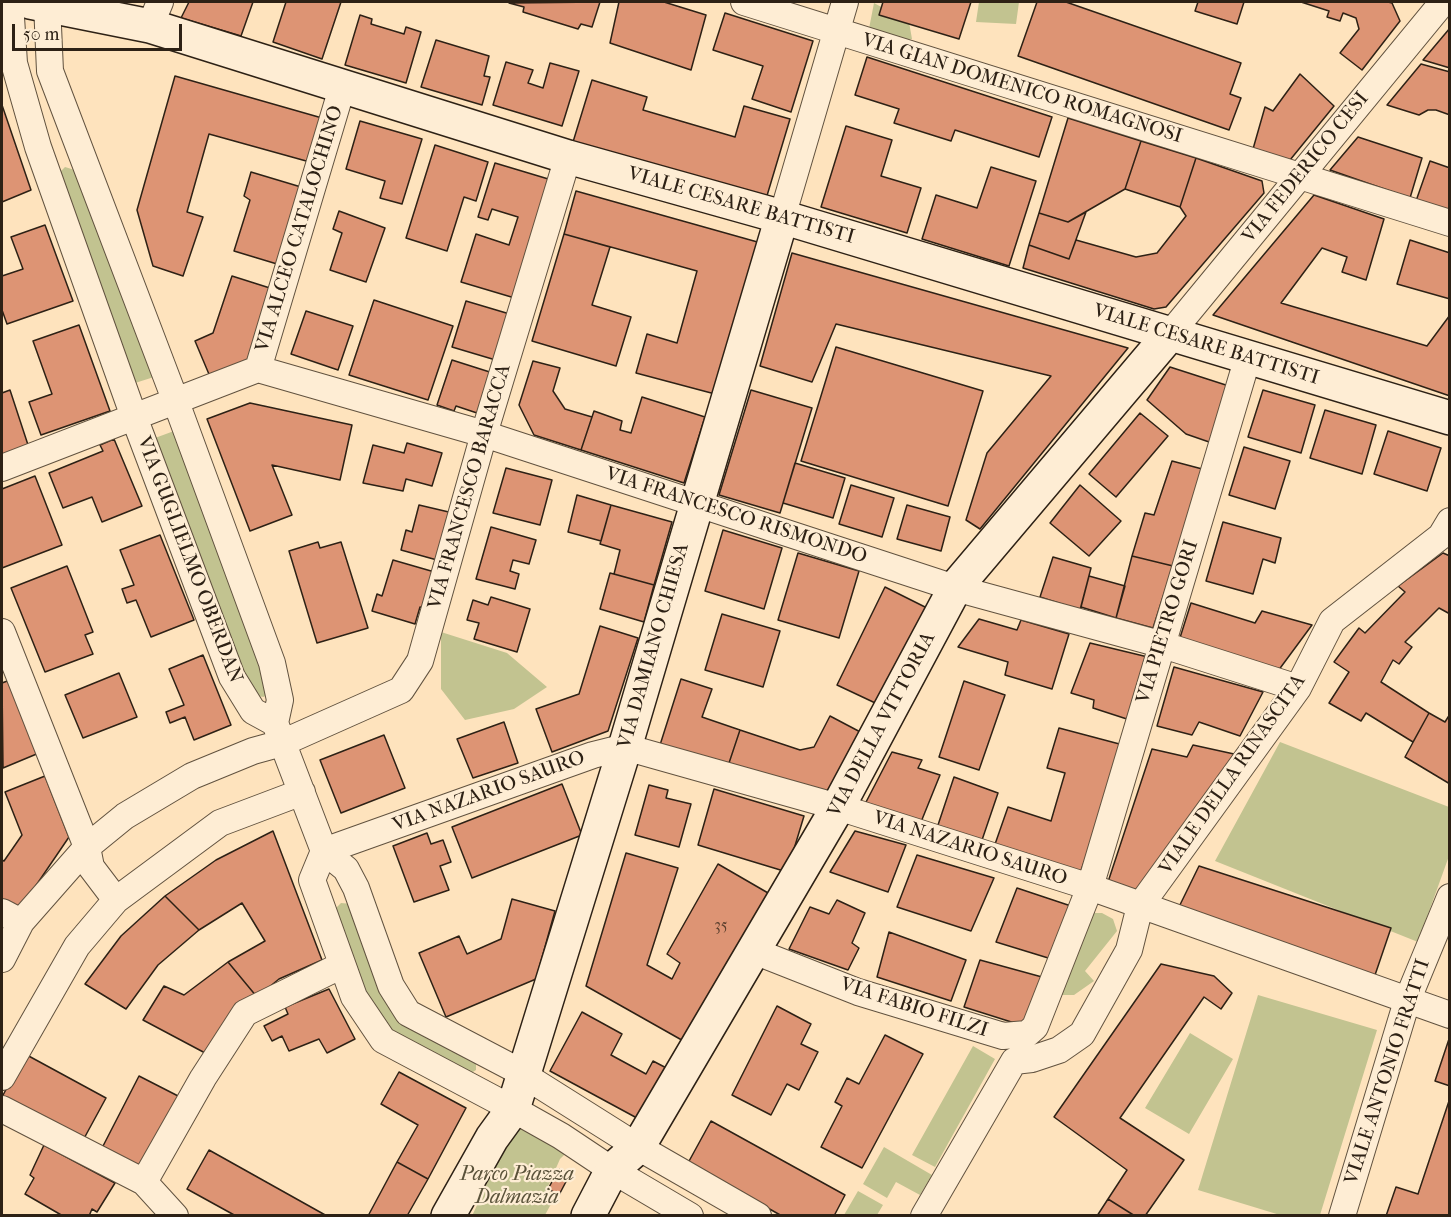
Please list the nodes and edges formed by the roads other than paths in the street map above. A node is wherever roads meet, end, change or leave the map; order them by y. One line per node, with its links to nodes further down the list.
1 (10, 2): 10 (street, VIA GUGLIELMO OBERDAN)
2 (744, 2): 7 (street, VIA GIAN DOMENICO ROMAGNOSI)
3 (845, 2): 7 (street)
4 (1443, 2): 12 (street, VIA FEDERICO CESI)
5 (39, 3): 6 (street, VIALE CESARE BATTISTI); 9 (street, VIA GUGLIELMO OBERDAN)
6 (155, 14): 8 (street, VIALE CESARE BATTISTI)
7 (835, 32): 12 (street, VIA GIAN DOMENICO ROMAGNOSI); 13 (street)
8 (342, 88): 11 (street, VIALE CESARE BATTISTI); 17 (street, VIA ALCEO CATALOCHINO)
9 (73, 134): 10 (street); 18 (street, VIA GUGLIELMO OBERDAN)
10 (38, 147): 19 (street, VIA GUGLIELMO OBERDAN)
11 (568, 157): 13 (street, VIALE CESARE BATTISTI); 21 (street, VIA FRANCESCO BARACCA)
12 (1301, 175): 14 (street, VIA GIAN DOMENICO ROMAGNOSI); 15 (street, VIA FEDERICO CESI)
13 (782, 217): 15 (street, VIALE CESARE BATTISTI); 23 (street, VIA DAMIANO CHIESA)
14 (1449, 223)
15 (1170, 334): 16 (street, VIALE CESARE BATTISTI); 25 (street, VIA DELLA VITTORIA)
16 (1248, 357): 20 (street, VIALE CESARE BATTISTI); 27 (street, VIA PIETRO GORI)
17 (258, 369): 18 (street); 21 (street, VIA FRANCESCO RISMONDO)
18 (176, 402): 19 (street, VIA GUGLIELMO OBERDAN); 29 (street, VIA GUGLIELMO OBERDAN)
19 (134, 417): 22 (street); 29 (street, VIA GUGLIELMO OBERDAN)
20 (1449, 418)
21 (484, 434): 23 (street, VIA FRANCESCO RISMONDO); 29 (street, VIA FRANCESCO BARACCA)
22 (2, 468)
23 (696, 502): 25 (street, VIA FRANCESCO RISMONDO); 30 (street, VIA DAMIANO CHIESA)
24 (1449, 521): 28 (street, VIALE DELLA RINASCITA)
25 (955, 588): 27 (street, VIA FRANCESCO RISMONDO); 32 (street, VIA DELLA VITTORIA)
26 (2, 632): 33 (street)
27 (1160, 644): 28 (street, VIA FRANCESCO RISMONDO); 35 (street, VIA PIETRO GORI)
28 (1298, 688): 38 (street, VIALE DELLA RINASCITA)
29 (278, 733): 31 (street); 33 (street, VIA FRANCESCO BARACCA)
30 (625, 747): 32 (street, VIA NAZARIO SAURO); 34 (street, VIA NAZARIO SAURO); 47 (street, VIA DAMIANO CHIESA)
31 (302, 792): 34 (street); 37 (street)
32 (838, 807): 35 (street, VIA NAZARIO SAURO); 40 (street, VIA DELLA VITTORIA)
33 (87, 847): 37 (street); 39 (street, VIA FRANCESCO BARACCA)
34 (324, 851): 42 (street); 47 (street)
35 (1090, 887): 38 (street, VIA NAZARIO SAURO); 45 (street)
36 (1449, 897): 43 (street, VIALE ANTONIO FRATTI)
37 (116, 900): 48 (street)
38 (1140, 906): 43 (street, VIA NAZARIO SAURO); 46 (street)
39 (11, 917): 41 (street, VIA FRANCESCO BARACCA)
40 (754, 951): 45 (street, VIA FABIO FILZI); 51 (street, VIA DELLA VITTORIA)
41 (2, 959)
42 (342, 965): 50 (street); 53 (street)
43 (1407, 1001): 44 (street, VIA NAZARIO SAURO); 60 (street, VIALE ANTONIO FRATTI)
44 (1449, 1016)
45 (1027, 1034): 46 (street)
46 (1014, 1060): 59 (street)
47 (522, 1075): 50 (street, VIA DAMIANO CHIESA); 51 (street)
48 (2, 1077)
49 (2, 1109): 53 (street)
50 (513, 1109): 52 (street); 55 (street)
51 (638, 1147): 52 (street, VIA DELLA VITTORIA); 58 (street)
52 (612, 1170): 56 (street); 57 (street)
53 (144, 1182): 54 (street)
54 (174, 1215)
55 (448, 1215)
56 (588, 1215)
57 (690, 1215)
58 (758, 1215)
59 (924, 1215)
60 (1342, 1215)

